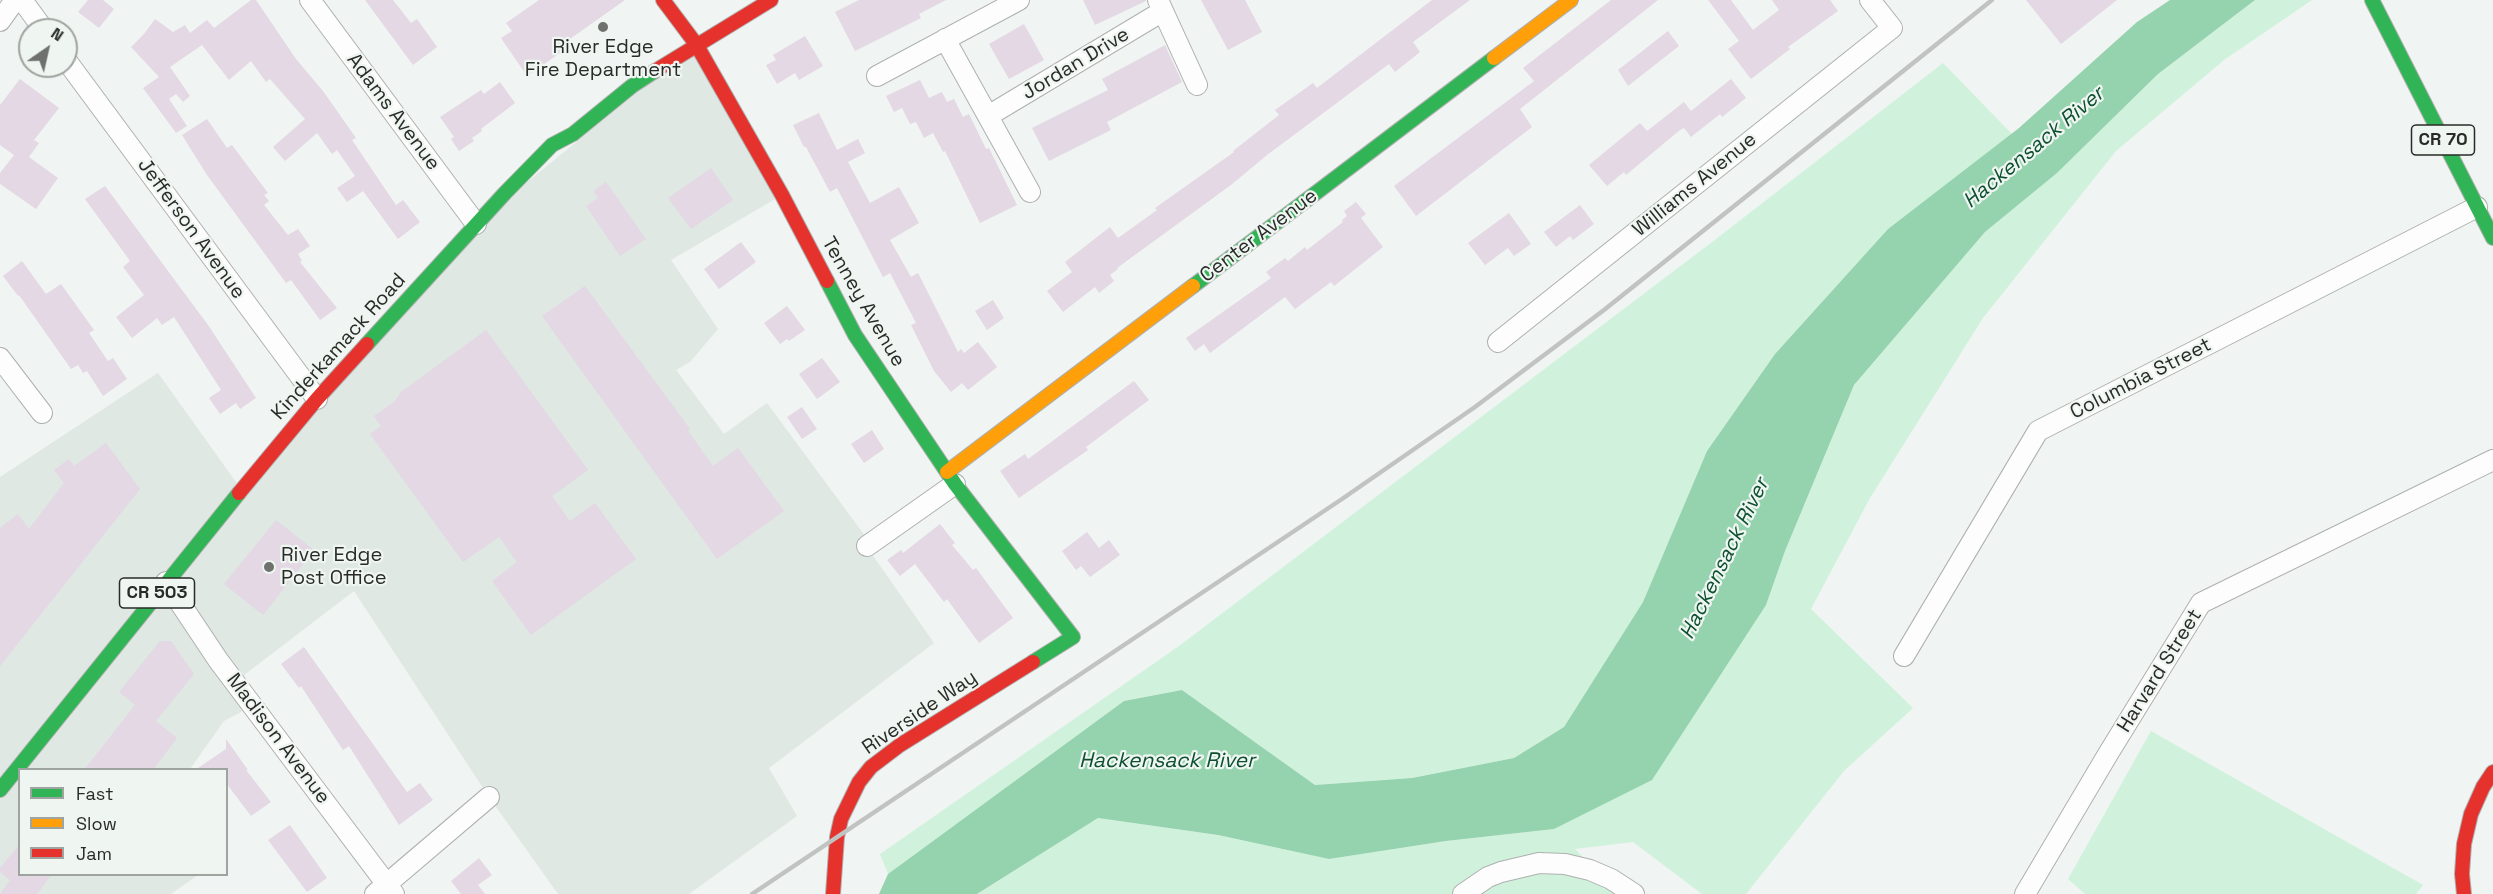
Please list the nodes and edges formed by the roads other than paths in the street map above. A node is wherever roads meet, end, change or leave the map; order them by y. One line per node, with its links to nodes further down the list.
1 (15, 0): 12 (street)
2 (22, 0): 11 (street)
3 (310, 0): 21 (street, Adams Avenue)
4 (663, 0): 14 (street, Tenney Avenue)
5 (771, 0): 14 (street, Kinderkamack Road / CR 503)
6 (1019, 0): 13 (street)
7 (1571, 0): 28 (street, Center Avenue)
8 (1870, 0): 23 (street, Williams Avenue)
9 (2372, 0): 20 (street, CR 70)
10 (1161, 6): 17 (street, Jordan Drive); 18 (street, Jordan Drive)
11 (35, 18)
12 (0, 21)
13 (945, 39): 16 (street); 18 (street)
14 (696, 44): 21 (street, Kinderkamack Road / CR 503); 28 (street, Tenney Avenue)
15 (78, 76): 25 (street, Jefferson Avenue)
16 (877, 76)
17 (1197, 85)
18 (988, 116): 19 (street)
19 (1030, 192)
20 (2477, 207): 22 (street, CR 70); 32 (street, Columbia Street)
21 (476, 224): 25 (street, Kinderkamack Road / CR 503)
22 (2493, 236)
23 (1498, 342)
24 (0, 358): 26 (street)
25 (317, 399): 30 (street, Kinderkamack Road / CR 503)
26 (42, 413)
27 (2493, 460): 40 (street, Harvard Street)
28 (951, 478): 29 (street, Center Avenue); 31 (street, Tenney Avenue)
29 (867, 546)
30 (166, 582): 34 (street, Kinderkamack Road / CR 503); 36 (street, Madison Avenue)
31 (1073, 637): 37 (street, Riverside Way)
32 (1904, 656)
33 (2493, 772): 41 (street)
34 (2, 782)
35 (489, 797): 36 (street)
36 (385, 891)
37 (833, 894)
38 (1462, 894): 39 (street)
39 (1634, 894)
40 (2025, 894)
41 (2464, 894)

